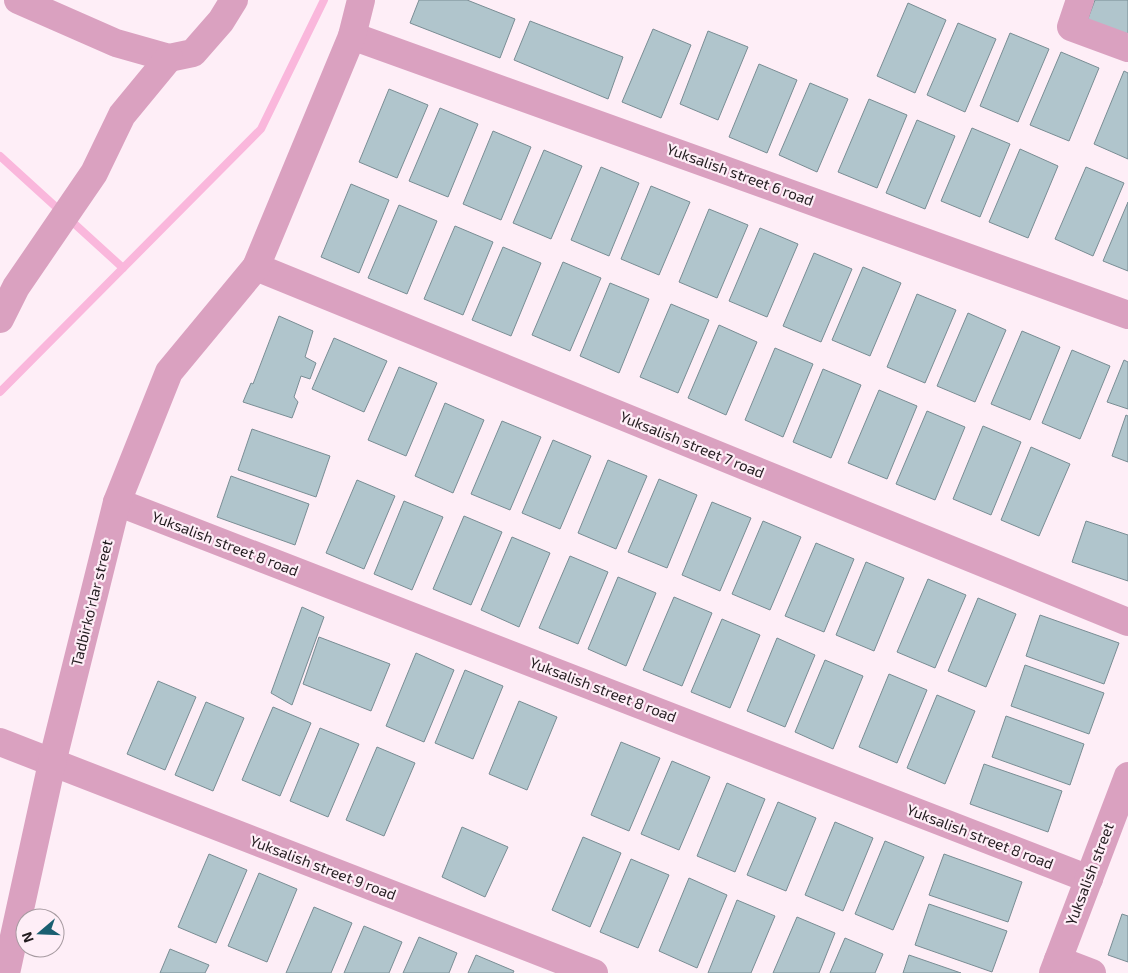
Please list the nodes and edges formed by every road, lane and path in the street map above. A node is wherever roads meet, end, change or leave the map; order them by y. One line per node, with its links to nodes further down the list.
1 (18, 0): 7 (street)
2 (234, 0): 7 (street)
3 (361, 0): 5 (street, Tadbirko'rlar street)
4 (1080, 0): 6 (street)
5 (352, 36): 8 (street, Tadbirko'rlar street); 9 (street, Yuksalish street 6 road)
6 (1128, 48)
7 (169, 58): 10 (street)
8 (256, 267): 11 (street, Tadbirko'rlar street); 12 (street, Yuksalish street 7 road)
9 (1128, 315)
10 (0, 319)
11 (116, 502): 14 (street, Tadbirko'rlar street); 16 (street, Yuksalish street 8 road)
12 (1128, 622)
13 (0, 742): 14 (street, Yuksalish street 9 road)
14 (52, 763): 18 (street, Tadbirko'rlar street); 19 (street, Yuksalish street 9 road)
15 (1128, 776): 16 (street, Yuksalish street)
16 (1089, 879): 17 (street, Yuksalish street)
17 (1055, 966): 20 (street)
18 (6, 973)
19 (594, 973)
20 (1092, 973)

